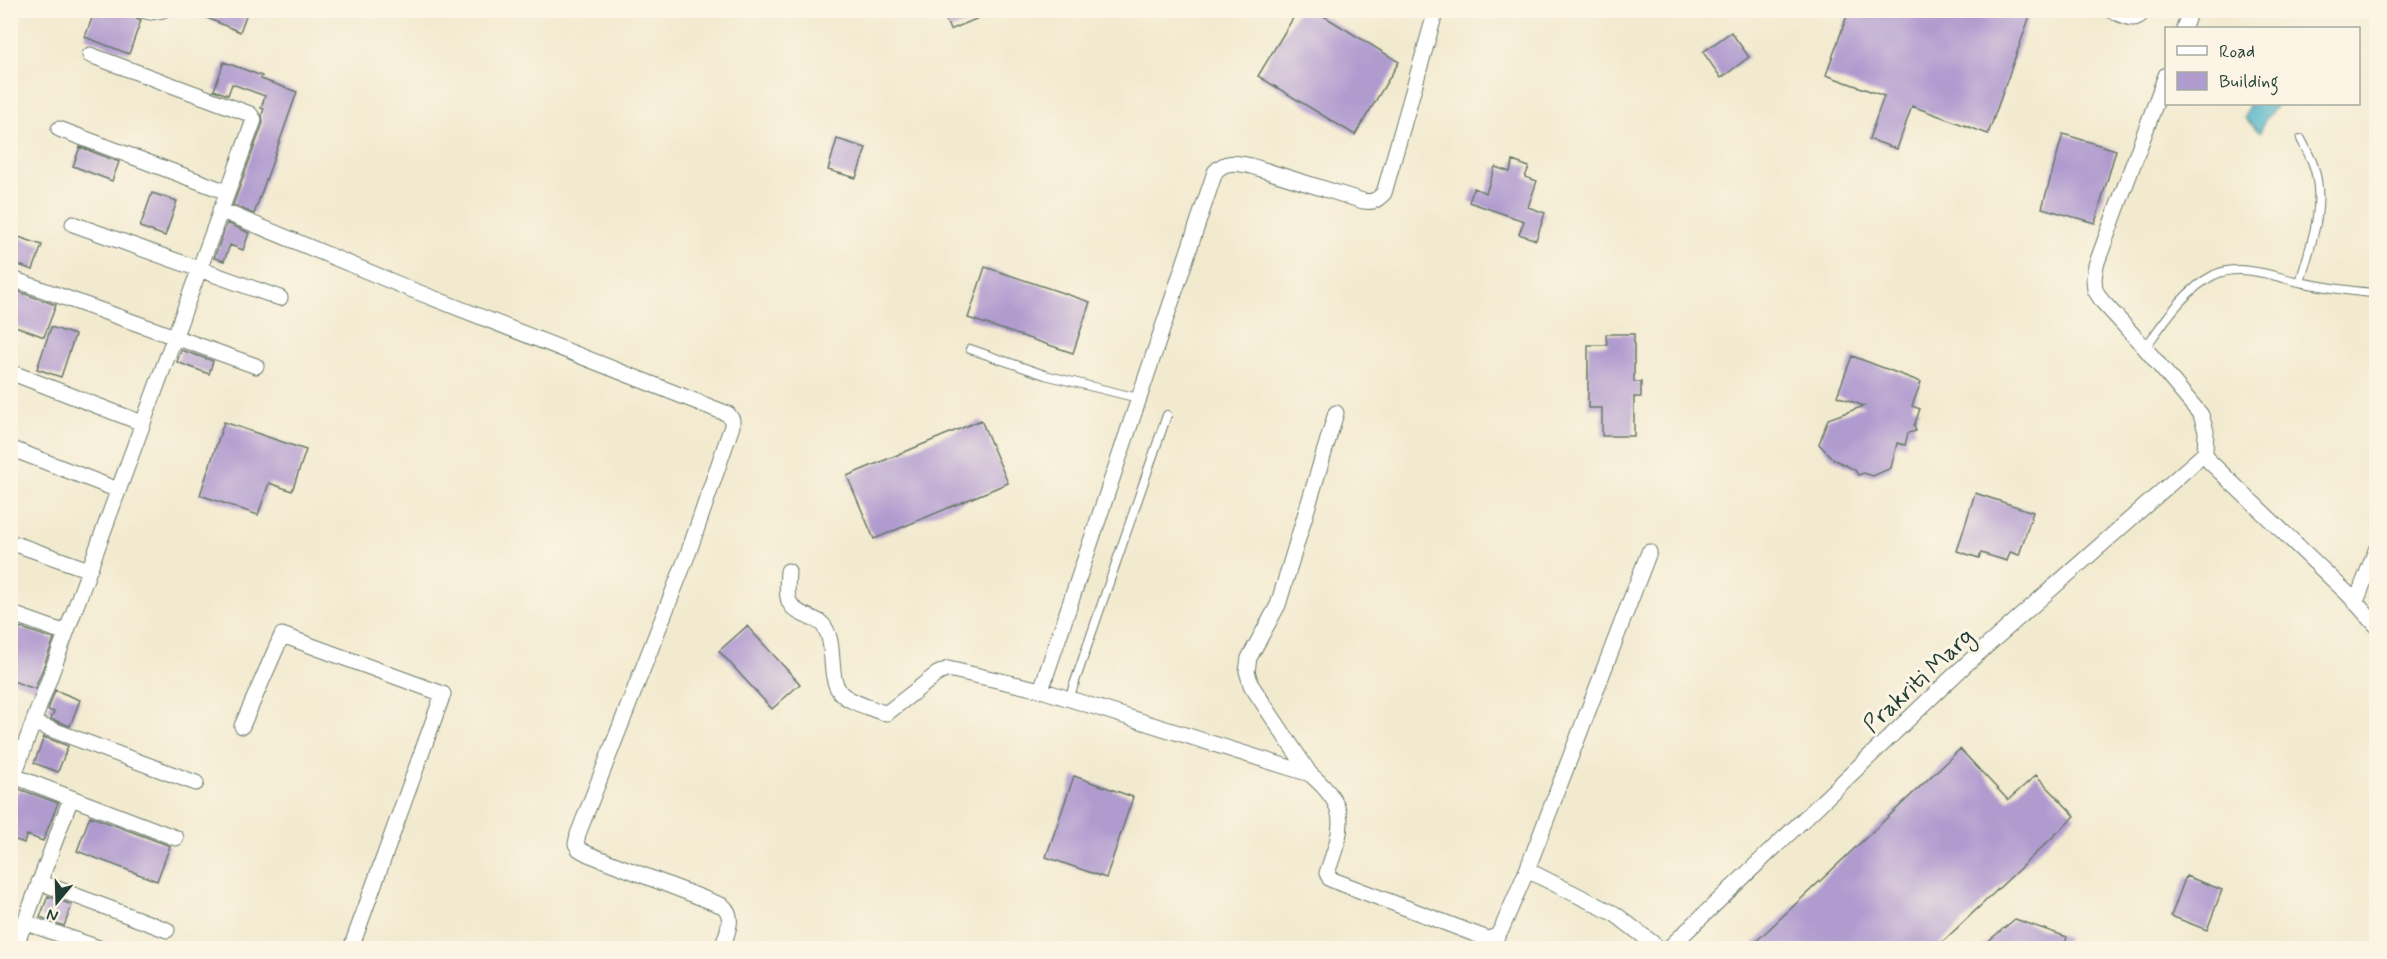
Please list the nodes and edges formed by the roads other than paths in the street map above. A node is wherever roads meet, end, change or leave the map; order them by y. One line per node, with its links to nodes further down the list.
1 (141, 10): 2 (street)
2 (163, 10)
3 (2110, 10): 4 (street)
4 (2144, 10)
5 (2190, 10): 7 (street)
6 (1432, 12): 25 (street)
7 (2184, 27)
8 (90, 55): 12 (street)
9 (2165, 78): 21 (street)
10 (58, 129): 12 (street)
11 (2301, 139): 17 (lane)
12 (227, 192): 13 (street)
13 (220, 210): 15 (street); 57 (street)
14 (73, 224): 15 (street)
15 (198, 269): 19 (street); 20 (street)
16 (10, 279): 20 (street)
17 (2300, 282): 18 (lane); 21 (lane)
18 (2376, 293)
19 (280, 298)
20 (174, 337): 23 (street); 28 (street)
21 (2145, 348): 30 (street)
22 (970, 349): 25 (lane)
23 (256, 366)
24 (10, 372): 28 (street)
25 (1138, 398): 41 (street)
26 (1336, 413): 45 (street)
27 (1167, 415): 42 (lane)
28 (142, 423): 31 (street)
29 (10, 448): 31 (street)
30 (2205, 453): 37 (street); 59 (street, Prakriti Marg)
31 (118, 490): 35 (street)
32 (10, 542): 35 (street)
33 (2376, 550): 37 (street)
34 (1649, 552): 50 (street)
35 (89, 570): 40 (street)
36 (788, 571): 41 (street)
37 (2356, 602): 39 (street)
38 (10, 613): 40 (street)
39 (2376, 625)
40 (66, 633): 43 (street)
41 (1041, 690): 42 (street)
42 (1070, 699): 45 (street)
43 (34, 723): 46 (street); 47 (street)
44 (242, 726): 56 (street)
45 (1310, 774): 50 (street)
46 (12, 781): 48 (street)
47 (196, 783)
48 (71, 798): 49 (street); 51 (street)
49 (176, 838)
50 (1527, 870): 58 (street)
51 (39, 882): 52 (street); 53 (street)
52 (24, 922): 54 (street); 55 (street)
53 (167, 930)
54 (15, 948)
55 (99, 948)
56 (351, 948)
57 (722, 948)
58 (1659, 948)
59 (1669, 948)

